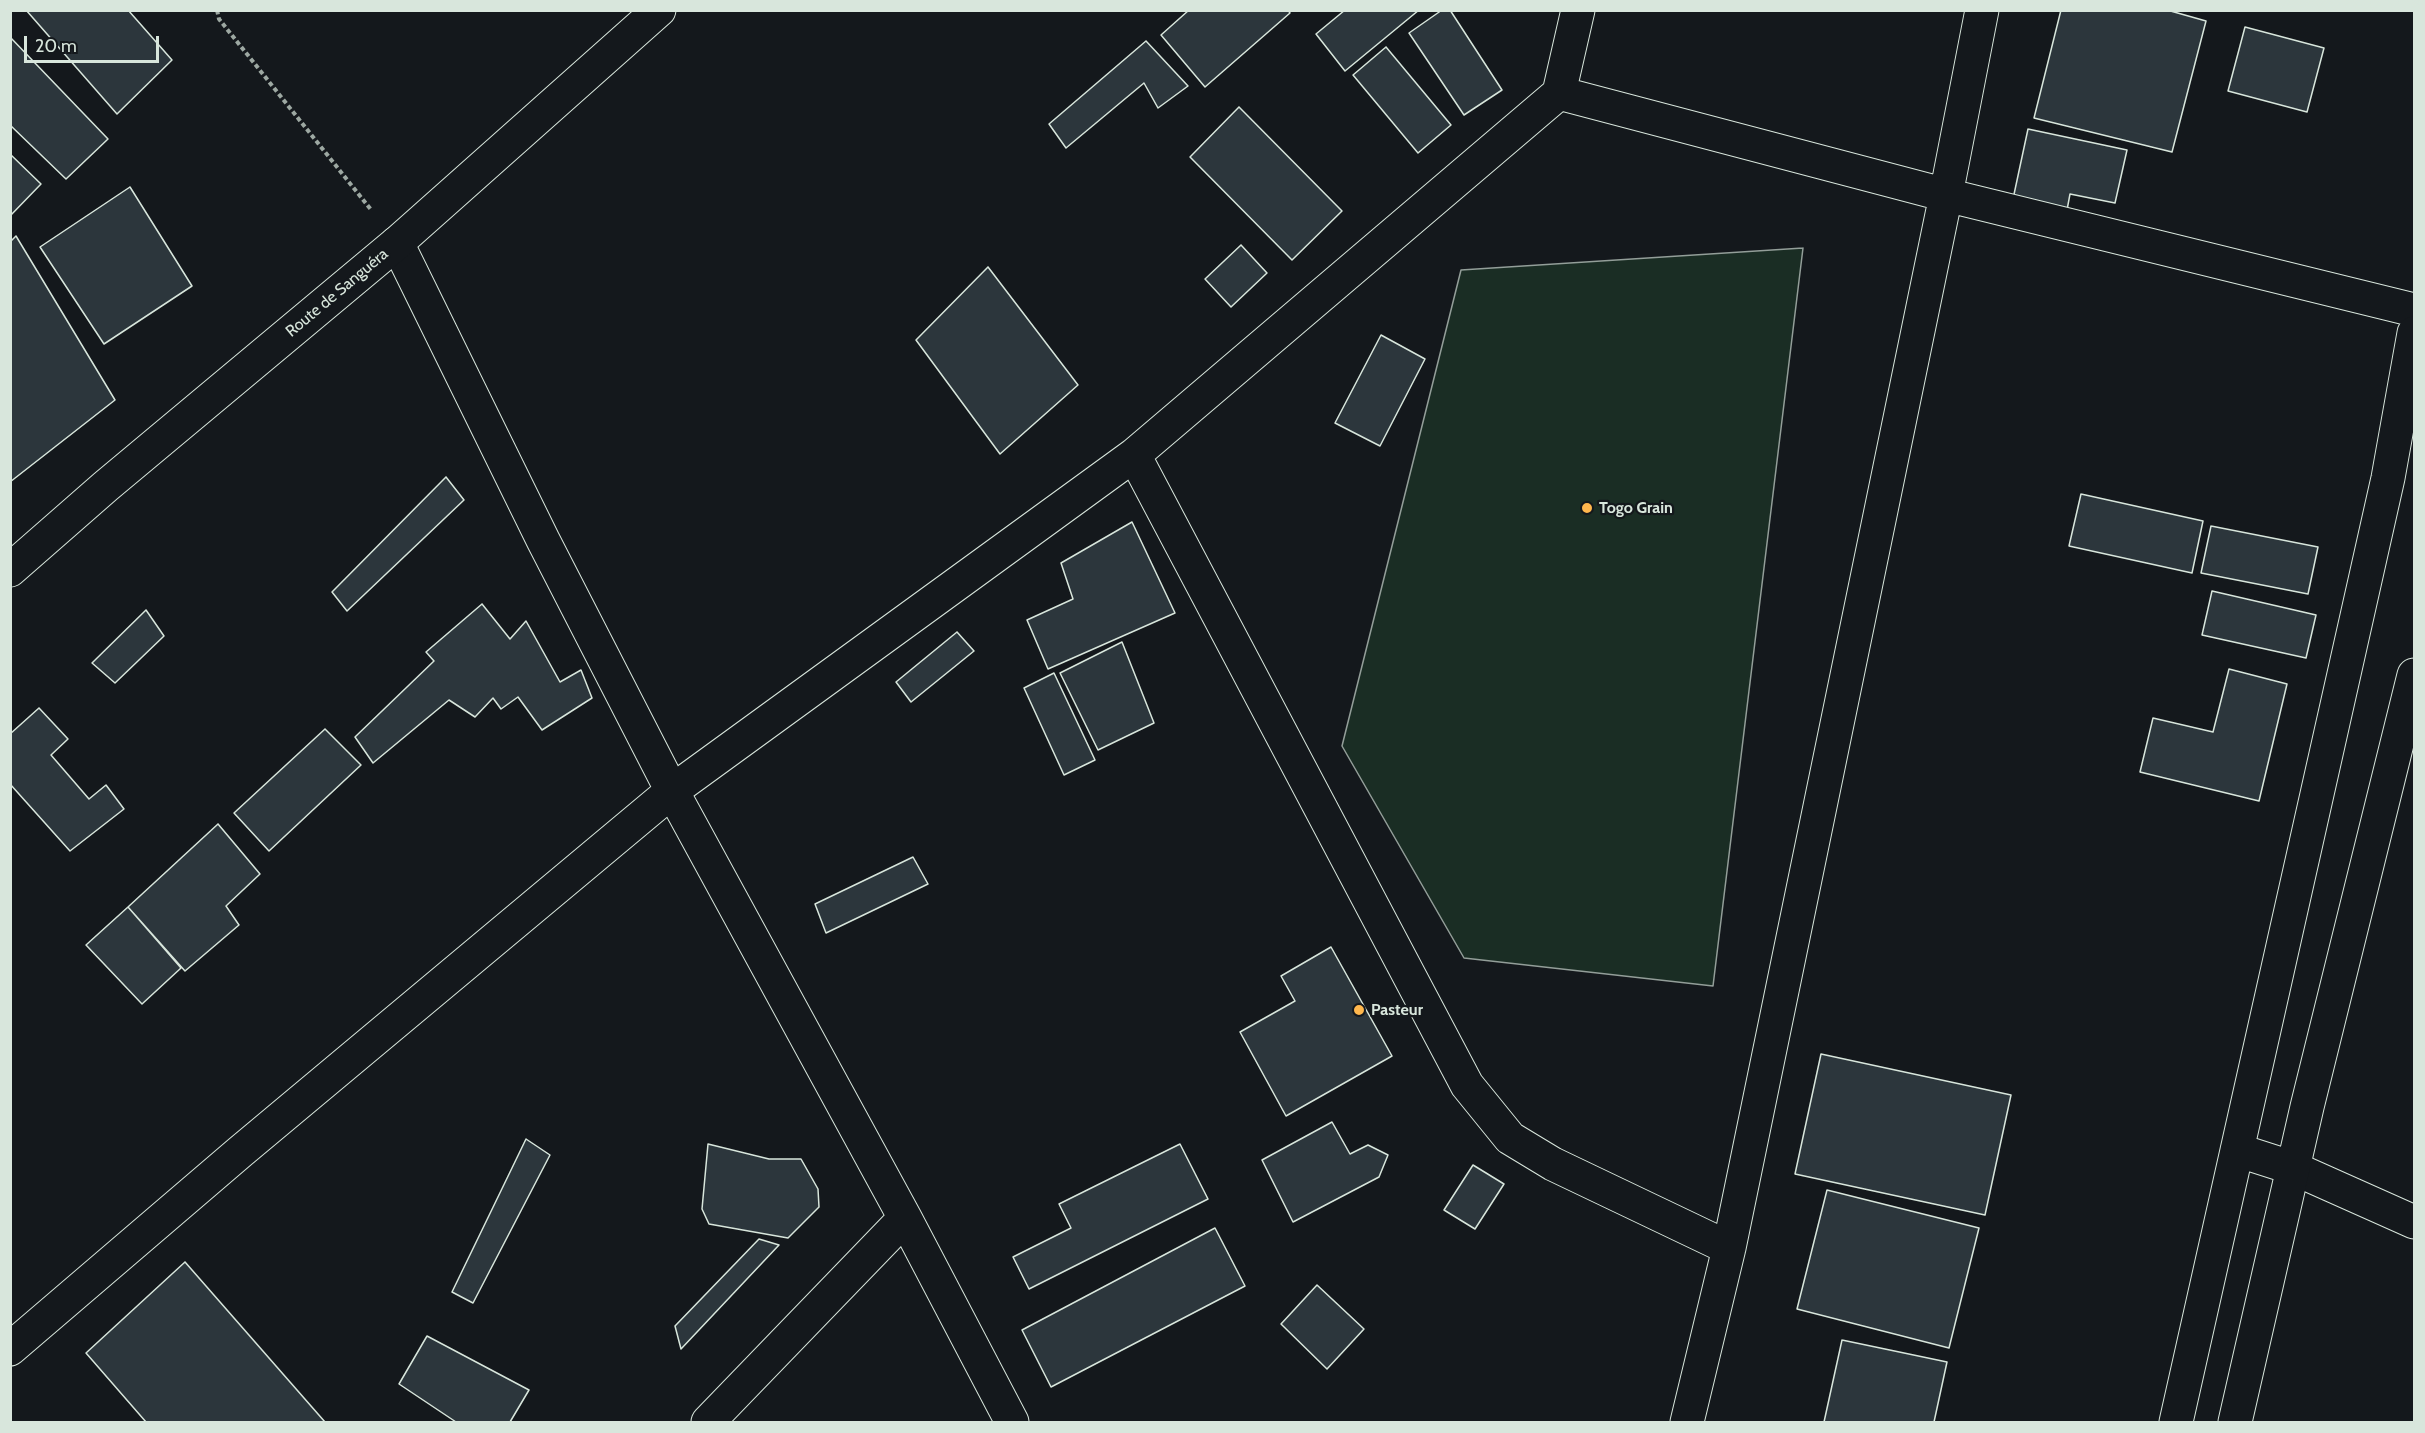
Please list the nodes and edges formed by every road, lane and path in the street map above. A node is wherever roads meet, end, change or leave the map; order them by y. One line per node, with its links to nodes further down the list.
1 (217, 10): 7 (path)
2 (659, 10): 7 (street, Route de Sanguéra)
3 (1578, 10): 5 (street)
4 (1982, 10): 6 (street)
5 (1559, 93): 6 (street); 10 (street)
6 (1947, 195): 8 (street); 18 (street)
7 (397, 243): 11 (street, Route de Sanguéra); 13 (street)
8 (2415, 310)
9 (2415, 333): 14 (street)
10 (1134, 455): 13 (street); 18 (street)
11 (10, 570)
12 (2415, 675): 15 (street)
13 (672, 791): 16 (street); 19 (street)
14 (2237, 1150): 15 (street); 23 (street)
15 (2294, 1168): 17 (street); 24 (street)
16 (905, 1218): 20 (street); 21 (street)
17 (2415, 1222)
18 (1729, 1248): 22 (street)
19 (10, 1349)
20 (708, 1422)
21 (1012, 1422)
22 (1687, 1422)
23 (2176, 1422)
24 (2235, 1422)

